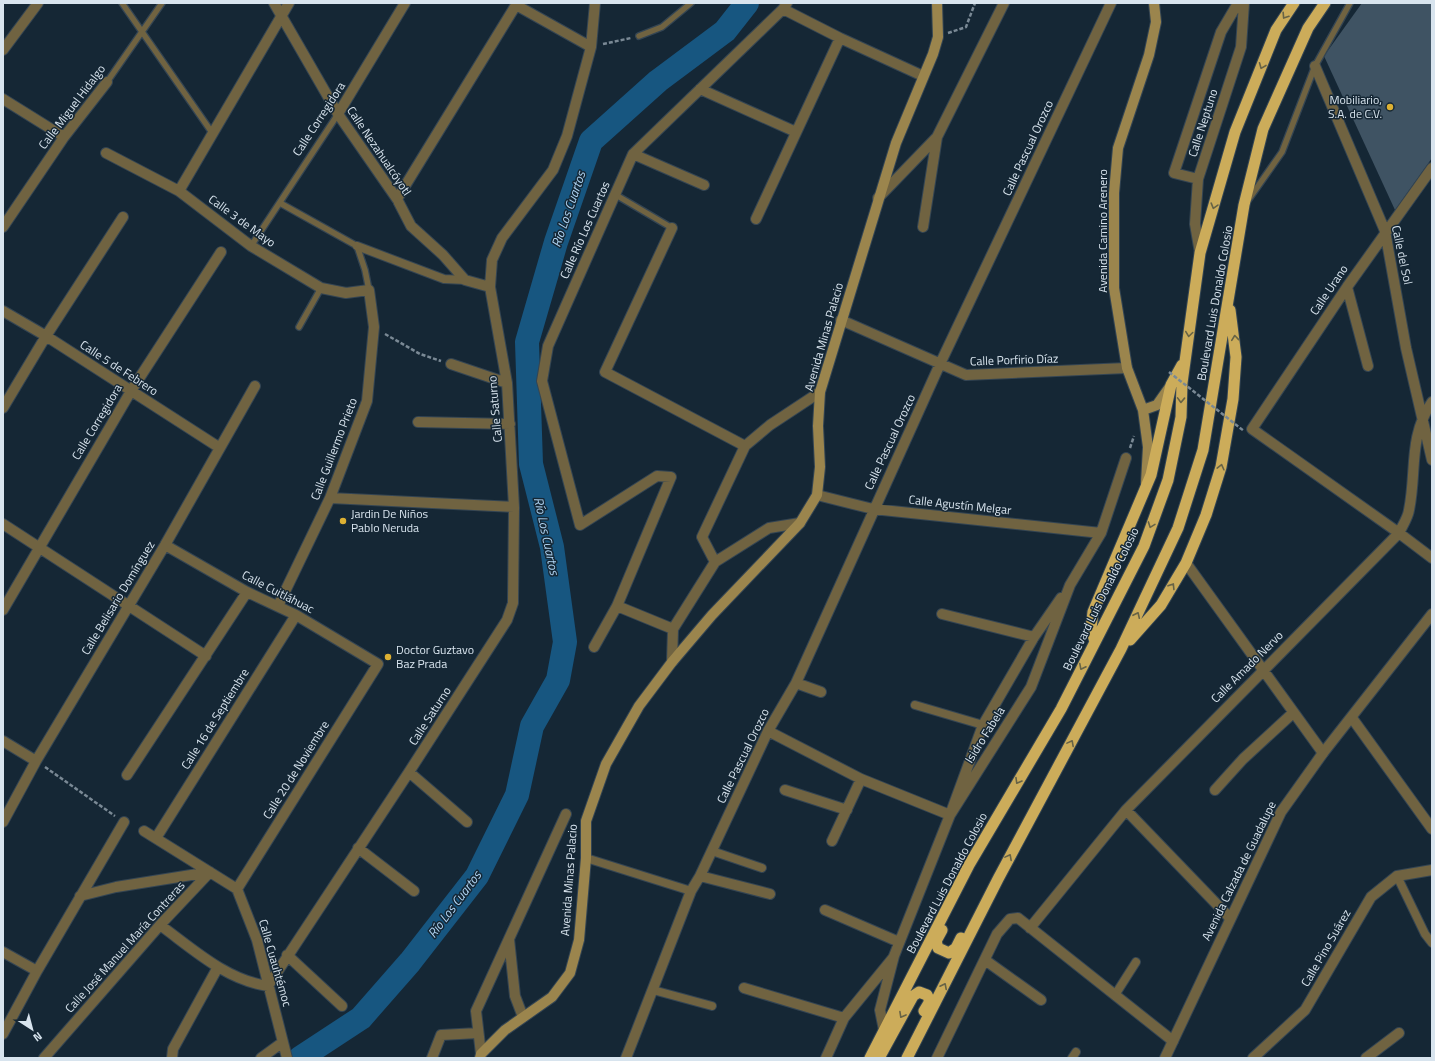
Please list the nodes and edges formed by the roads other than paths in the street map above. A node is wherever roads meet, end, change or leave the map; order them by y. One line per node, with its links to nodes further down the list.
1 (38, 3): 25 (street)
2 (122, 3): 21 (lane)
3 (162, 3): 21 (lane, Calle Miguel Hidalgo)
4 (274, 3): 20 (street, Calle Nezahualcóyotl)
5 (289, 3): 20 (street)
6 (405, 3): 31 (street, Calle Corregidora)
7 (595, 3): 24 (street)
8 (691, 3): 22 (lane)
9 (937, 3): 27 (main road, Avenida Minas Palacio)
10 (1004, 3): 35 (street)
11 (1111, 3): 69 (street, Calle Pascual Orozco)
12 (1154, 3): 71 (main road, Avenida Camino Arenero)
13 (1238, 3): 39 (street)
14 (1244, 3): 39 (street, Calle Neptuno)
15 (1294, 3): 56 (highway, Boulevard Luis Donaldo Colosio, one-way to 56)
16 (1325, 3): 46 (highway, Boulevard Luis Donaldo Colosio)
17 (1350, 3): 26 (lane)
18 (514, 4): 24 (street); 44 (street)
19 (785, 6): 23 (street); 29 (street, Calle Río Los Cuartos)
20 (281, 16): 31 (street, Calle Nezahualcóyotl); 33 (street)
21 (141, 34): 28 (lane, Calle Miguel Hidalgo); 33 (lane)
22 (639, 36)
23 (840, 38): 27 (street); 32 (street)
24 (591, 47): 58 (street)
25 (3, 50)
26 (1315, 66): 46 (lane); 52 (street, Calle del Sol)
27 (923, 76): 43 (main road, Avenida Minas Palacio)
28 (107, 82): 34 (street, Calle Miguel Hidalgo)
29 (700, 89): 32 (street); 37 (street, Calle Río Los Cuartos)
30 (3, 100): 34 (street)
31 (338, 114): 44 (street, Calle Nezahualcóyotl); 45 (lane, Calle Corregidora)
32 (796, 132): 48 (street)
33 (213, 134): 41 (street)
34 (64, 137): 49 (street, Calle Miguel Hidalgo)
35 (937, 137): 43 (street); 50 (street)
36 (106, 153): 41 (street, Calle 3 de Mayo)
37 (633, 154): 40 (street); 42 (street, Calle Río Los Cuartos)
38 (1432, 168): 52 (street, Calle Urano)
39 (1198, 179): 56 (street, Calle Neptuno)
40 (704, 185)
41 (179, 191): 53 (street, Calle 3 de Mayo)
42 (616, 195): 51 (lane); 105 (street, Calle Río Los Cuartos)
43 (878, 198): 64 (main road, Avenida Minas Palacio)
44 (397, 199): 57 (street, Calle Nezahualcóyotl)
45 (280, 203): 53 (lane, Calle Corregidora); 54 (lane)
46 (1244, 206): 62 (highway, Boulevard Luis Donaldo Colosio)
47 (123, 217): 66 (street)
48 (756, 219)
49 (3, 227)
50 (922, 227)
51 (672, 228): 83 (street)
52 (1386, 231): 59 (street, Calle Urano); 80 (street, Calle del Sol)
53 (251, 246): 60 (street, Calle 3 de Mayo)
54 (357, 246): 57 (street); 61 (lane, Calle Guillermo Prieto)
55 (221, 252): 75 (street, Calle Corregidora)
56 (1200, 253): 67 (highway, Boulevard Luis Donaldo Colosio, one-way to 67)
57 (464, 280): 58 (street)
58 (490, 286): 72 (street, Calle Saturno)
59 (1347, 287): 70 (street); 95 (street, Calle Urano)
60 (321, 288): 61 (street, Calle 3 de Mayo); 65 (lane)
61 (369, 290): 89 (street, Calle Guillermo Prieto)
62 (1228, 302): 100 (highway, one-way to 62); 114 (highway, Boulevard Luis Donaldo Colosio, one-way to 62)
63 (3, 311): 66 (street, Calle 5 de Febrero)
64 (841, 320): 69 (street, Calle Porfirio Díaz); 76 (main road, Avenida Minas Palacio)
65 (300, 327)
66 (46, 336): 75 (street, Calle 5 de Febrero); 78 (street)
67 (1185, 361): 73 (highway); 112 (highway, Boulevard Luis Donaldo Colosio, one-way to 112)
68 (451, 364): 72 (street)
69 (940, 364): 71 (street, Calle Porfirio Díaz); 91 (street, Calle Pascual Orozco)
70 (1368, 366)
71 (1127, 368): 79 (main road, Avenida Camino Arenero)
72 (506, 383): 82 (street, Calle Saturno)
73 (1171, 385): 79 (main road); 87 (highway)
74 (255, 386): 84 (street, Calle Belisario Domínguez)
75 (131, 390): 84 (street, Calle 5 de Febrero); 97 (street, Calle Corregidora)
76 (820, 392): 83 (street); 88 (main road, Avenida Minas Palacio)
77 (1432, 402): 80 (street, Calle Amado Nervo)
78 (3, 408)
79 (1143, 410): 87 (main road, Avenida Camino Arenero)
80 (1422, 416): 86 (street, Calle del Sol); 95 (street, Calle Amado Nervo)
81 (418, 422): 82 (street)
82 (510, 424): 90 (street, Calle Saturno)
83 (745, 446): 99 (street)
84 (220, 448): 96 (street, Calle Belisario Domínguez)
85 (1126, 458): 94 (street, Isidro Fabela)
86 (1432, 460)
87 (1146, 484): 112 (highway)
88 (817, 495): 91 (street, Calle Agustín Melgar); 92 (main road, Avenida Minas Palacio)
89 (330, 498): 90 (street); 104 (street, Calle Guillermo Prieto)
90 (514, 507): 129 (street, Calle Saturno)
91 (873, 509): 94 (street, Calle Agustín Melgar); 119 (street, Calle Pascual Orozco)
92 (800, 523): 99 (street); 116 (main road, Avenida Minas Palacio)
93 (3, 524): 97 (street)
94 (1101, 532): 101 (street, Isidro Fabela)
95 (1399, 533): 98 (street); 118 (street, Calle Amado Nervo)
96 (165, 545): 102 (street, Calle Cuitláhuac); 103 (street, Calle Belisario Domínguez)
97 (38, 547): 103 (street); 106 (street, Calle Corregidora)
98 (1432, 558)
99 (715, 562): 110 (street)
100 (1186, 563): 114 (highway, one-way to 100); 118 (street)
101 (1070, 585): 111 (street); 137 (street, Isidro Fabela)
102 (247, 592): 104 (street, Calle Cuitláhuac); 115 (street)
103 (128, 605): 115 (street); 128 (street, Calle Belisario Domínguez)
104 (278, 606): 109 (street, Calle Cuitláhuac)
105 (617, 606): 110 (street); 113 (street)
106 (3, 610)
107 (942, 614): 111 (street)
108 (1432, 614): 123 (street, Avenida Calzada de Guadalupe)
109 (296, 615): 117 (street, Calle Cuitláhuac); 143 (street, Calle 16 de Septiembre)
110 (673, 629): 116 (street)
111 (1034, 637): 124 (street)
112 (1094, 642): 148 (highway, Boulevard Luis Donaldo Colosio, one-way to 148)
113 (594, 647)
114 (1121, 649): 154 (highway, Boulevard Luis Donaldo Colosio, one-way to 114)
115 (206, 656): 130 (street)
116 (672, 662): 147 (main road, Avenida Minas Palacio)
117 (378, 664): 155 (street, Calle 20 de Noviembre)
118 (1262, 670): 122 (street); 135 (street, Calle Amado Nervo)
119 (796, 684): 120 (street); 125 (street, Calle Pascual Orozco)
120 (820, 692)
121 (914, 705): 124 (street)
122 (1293, 713): 127 (street); 133 (street)
123 (1352, 718): 127 (street, Avenida Calzada de Guadalupe); 141 (street)
124 (983, 725): 137 (street)
125 (768, 731): 131 (street); 146 (street, Calle Pascual Orozco)
126 (3, 741): 128 (street)
127 (1323, 753): 161 (street, Avenida Calzada de Guadalupe)
128 (36, 761): 138 (street, Calle Belisario Domínguez)
129 (409, 772): 140 (street); 145 (street, Calle Saturno)
130 (127, 775)
131 (861, 779): 134 (street); 137 (street)
132 (785, 790): 134 (street)
133 (1215, 790)
134 (847, 810): 144 (street)
135 (1126, 810): 161 (street); 163 (street, Calle Amado Nervo)
136 (566, 814): 164 (street)
137 (950, 815): 165 (street, Isidro Fabela)
138 (3, 822)
139 (124, 822): 159 (street)
140 (467, 822)
141 (1432, 828)
142 (144, 831): 143 (street)
143 (156, 838): 151 (street)
144 (832, 841)
145 (358, 848): 156 (street); 168 (street, Calle Saturno)
146 (712, 851): 149 (street); 152 (street, Calle Pascual Orozco)
147 (586, 858): 157 (street); 181 (main road, Avenida Minas Palacio)
148 (969, 865): 154 (highway); 183 (highway, Boulevard Luis Donaldo Colosio)
149 (762, 868)
150 (1432, 870): 153 (street, Calle Pino Suárez)
151 (210, 872): 155 (street); 159 (street); 162 (street, Calle José Manuel María Contreras)
152 (700, 876): 157 (street, Calle Pascual Orozco); 158 (street)
153 (1397, 876): 166 (street); 203 (street, Calle Pino Suárez)
154 (998, 879): 200 (highway, Boulevard Luis Donaldo Colosio, one-way to 154)
155 (237, 890): 174 (street, Calle Cuauhtémoc)
156 (414, 891)
157 (692, 891): 176 (street, Calle Pascual Orozco)
158 (770, 894)
159 (80, 896): 173 (street)
160 (825, 910): 165 (street)
161 (1230, 918): 187 (street, Avenida Calzada de Guadalupe)
162 (160, 925): 172 (street); 191 (street, Calle José Manuel María Contreras)
163 (1030, 928): 170 (street); 177 (street)
164 (509, 939): 181 (street); 184 (street)
165 (899, 942): 169 (street, Isidro Fabela)
166 (1432, 944)
167 (3, 952): 173 (street)
168 (287, 955): 174 (street, Calle Saturno); 179 (street)
169 (894, 956): 182 (street); 183 (street, Isidro Fabela)
170 (985, 960): 178 (street); 201 (street)
171 (1136, 962): 177 (street)
172 (218, 967): 174 (street); 192 (street)
173 (37, 971): 186 (street)
174 (268, 986): 188 (street, Calle Cuauhtémoc)
175 (744, 988): 182 (street)
176 (653, 990): 180 (street); 195 (street, Calle Pascual Orozco)
177 (1115, 995): 187 (street)
178 (1041, 1000)
179 (342, 1006)
180 (712, 1006)
181 (523, 1017): 190 (main road, Avenida Minas Palacio)
182 (844, 1018): 196 (street)
183 (884, 1030): 197 (highway, Boulevard Luis Donaldo Colosio)
184 (478, 1033): 190 (street); 194 (street)
185 (1399, 1033): 204 (street)
186 (3, 1034)
187 (1173, 1041): 202 (street, Avenida Calzada de Guadalupe)
188 (283, 1042): 189 (street, Calle Cuauhtémoc); 193 (street)
189 (287, 1056)
190 (480, 1056)
191 (44, 1058)
192 (172, 1058)
193 (261, 1058)
194 (432, 1058)
195 (626, 1058)
196 (826, 1058)
197 (870, 1058)
198 (879, 1058): 199 (highway, one-way to 198)
199 (900, 1058)
200 (908, 1058)
201 (937, 1058)
202 (1164, 1058)
203 (1253, 1058)
204 (1366, 1058)

